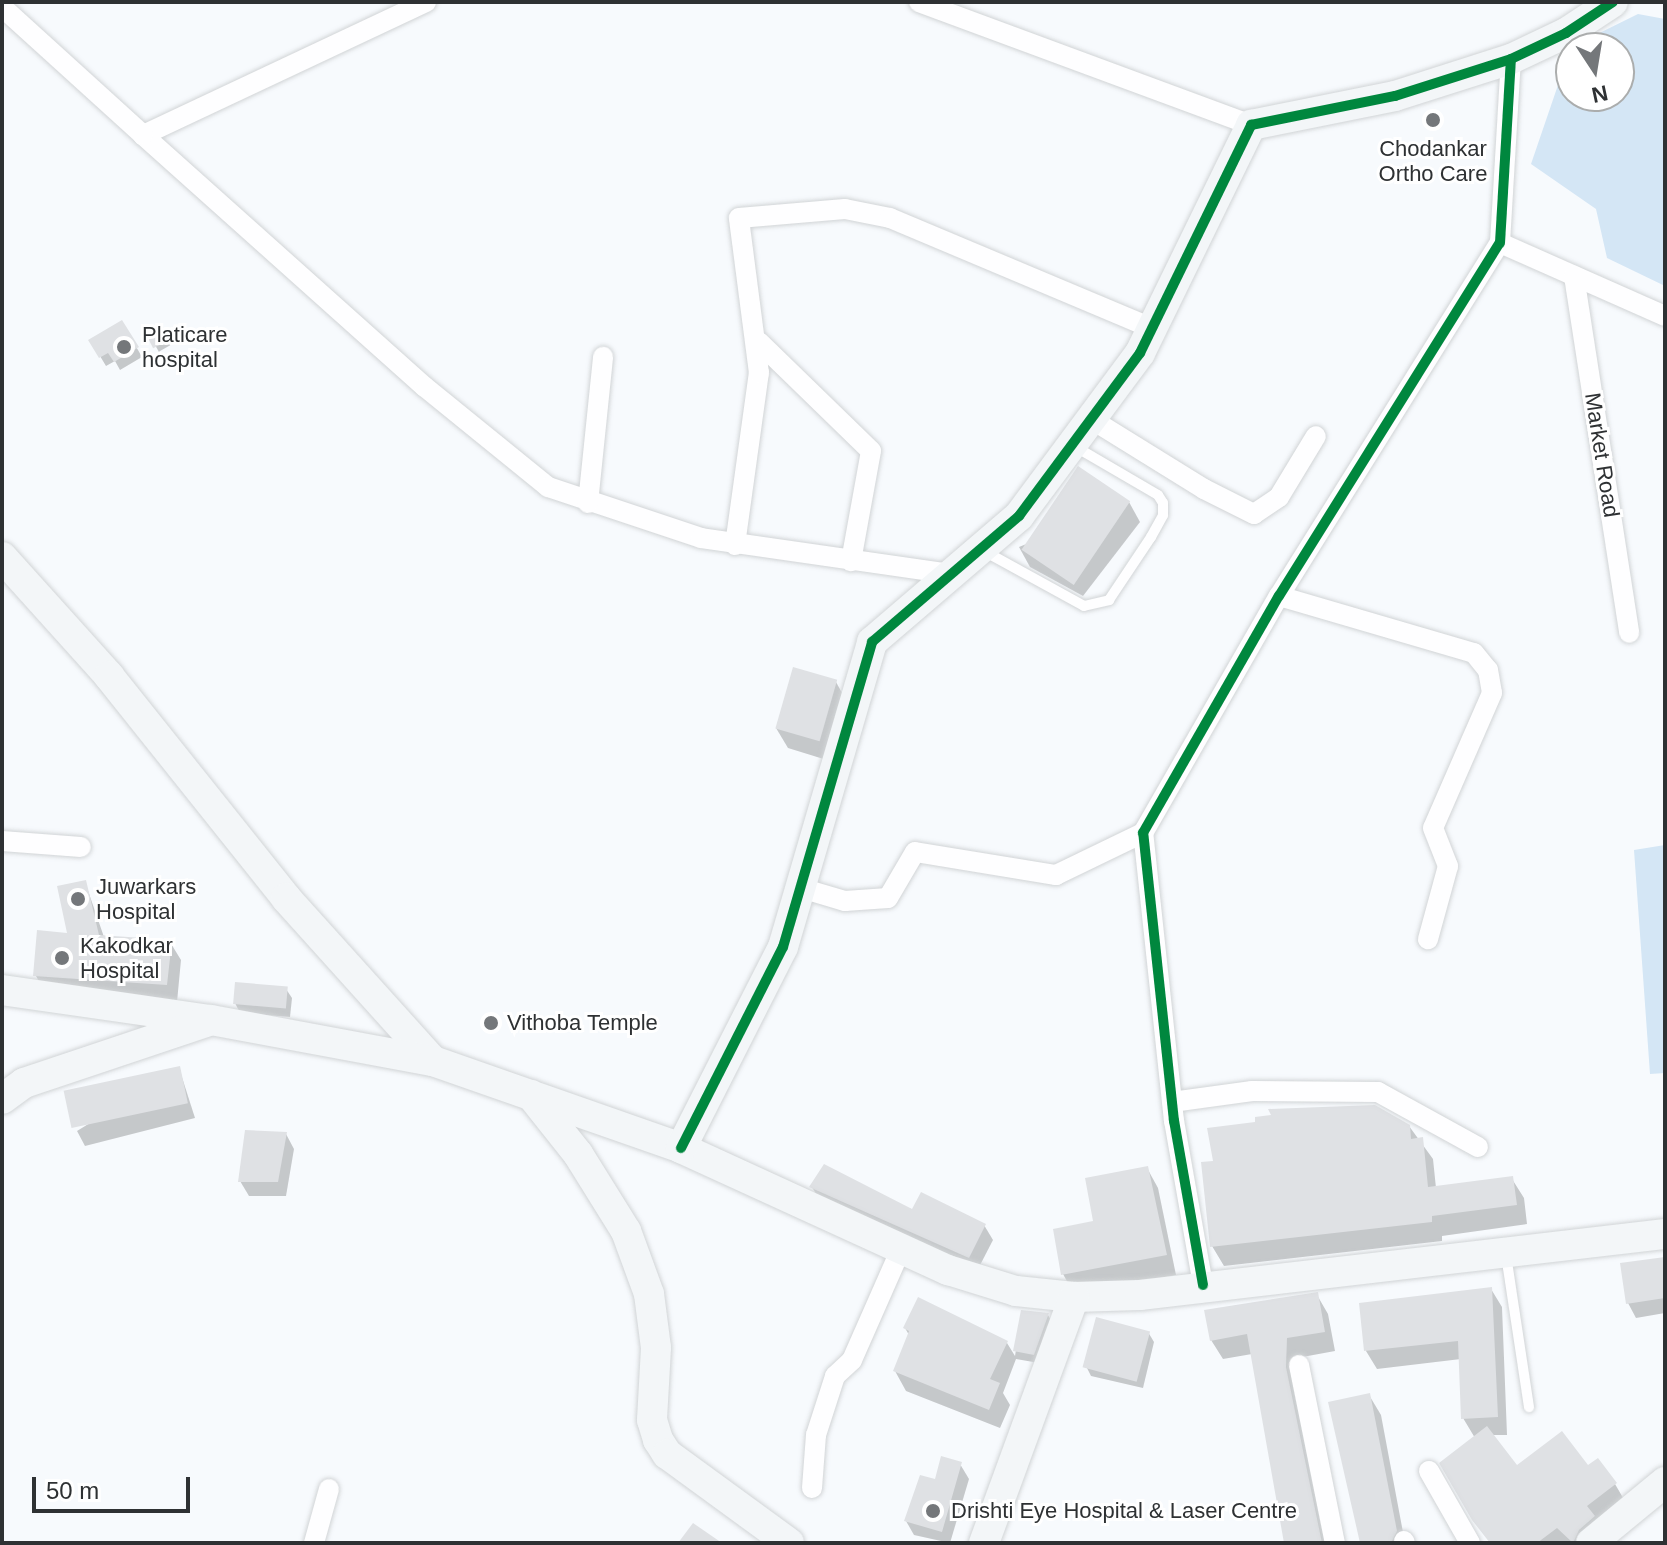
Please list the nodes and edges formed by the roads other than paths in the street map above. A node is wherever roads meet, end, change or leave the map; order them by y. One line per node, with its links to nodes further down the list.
1 (426, 2): 7 (street)
2 (919, 2): 6 (street)
3 (1598, 5): 5 (street)
4 (2, 7): 7 (street)
5 (1511, 59): 6 (street); 8 (street)
6 (1251, 125): 11 (street)
7 (143, 135): 17 (street)
8 (1500, 243): 9 (street); 23 (street)
9 (1574, 276): 10 (street); 24 (street, Market Road)
10 (1665, 316)
11 (1152, 328): 12 (street); 14 (street)
12 (759, 342): 18 (street); 21 (street)
13 (603, 357): 17 (street)
14 (1091, 419): 15 (street); 16 (street)
15 (1316, 436)
16 (1072, 445): 19 (street); 19 (lane)
17 (588, 503): 18 (street)
18 (735, 545): 21 (street)
19 (981, 549): 22 (street)
20 (2, 557): 32 (street)
21 (851, 561): 22 (street)
22 (952, 574): 28 (street)
23 (1279, 596): 25 (street); 29 (street)
24 (1629, 633)
25 (1143, 833): 28 (street); 35 (street)
26 (2, 841): 27 (street)
27 (81, 847)
28 (801, 888): 37 (street)
29 (1428, 939)
30 (2, 990): 31 (street)
31 (211, 1020): 32 (street); 34 (street)
32 (433, 1061): 33 (street)
33 (531, 1095): 37 (street); 51 (street)
34 (2, 1099)
35 (1172, 1102): 36 (street); 41 (street)
36 (1478, 1147)
37 (681, 1148): 39 (street)
38 (1665, 1234): 40 (street)
39 (901, 1249): 42 (street); 47 (street)
40 (1506, 1253): 41 (street); 44 (lane)
41 (1203, 1285): 42 (street)
42 (1074, 1297): 52 (street)
43 (1299, 1365): 53 (street)
44 (1529, 1407)
45 (1429, 1471): 54 (street)
46 (1665, 1482): 49 (street)
47 (812, 1488)
48 (329, 1489): 50 (street)
49 (1599, 1541)
50 (314, 1543)
51 (789, 1543)
52 (984, 1543)
53 (1335, 1543)
54 (1470, 1543)

